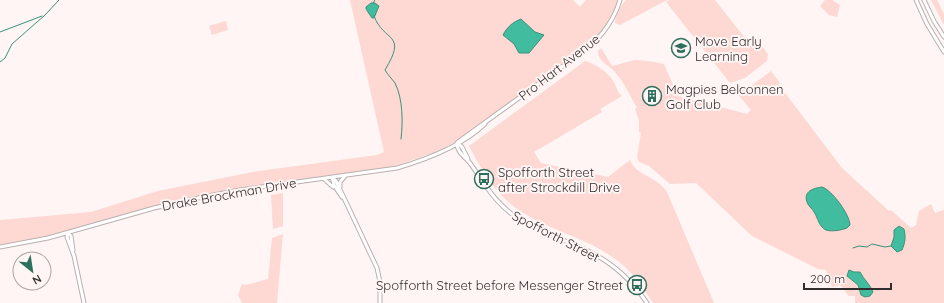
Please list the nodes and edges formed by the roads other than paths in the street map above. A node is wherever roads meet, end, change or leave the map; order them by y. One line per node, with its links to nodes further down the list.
1 (620, 0): 6 (main road, Pro Hart Avenue)
2 (916, 0): 5 (main road)
3 (924, 0): 4 (main road)
4 (944, 37)
5 (944, 52)
6 (457, 143): 7 (main road, Drake Brockman Drive); 15 (main road, Spofforth Street)
7 (346, 175): 8 (main road, Drake Brockman Drive); 10 (main road)
8 (332, 177): 9 (main road, Drake Brockman Drive); 10 (main road)
9 (323, 179): 10 (main road); 11 (main road, Drake Brockman Drive)
10 (338, 190): 14 (main road)
11 (68, 233): 12 (main road, Drake Brockman Drive); 13 (main road)
12 (0, 247)
13 (84, 303)
14 (380, 303)
15 (647, 303)

